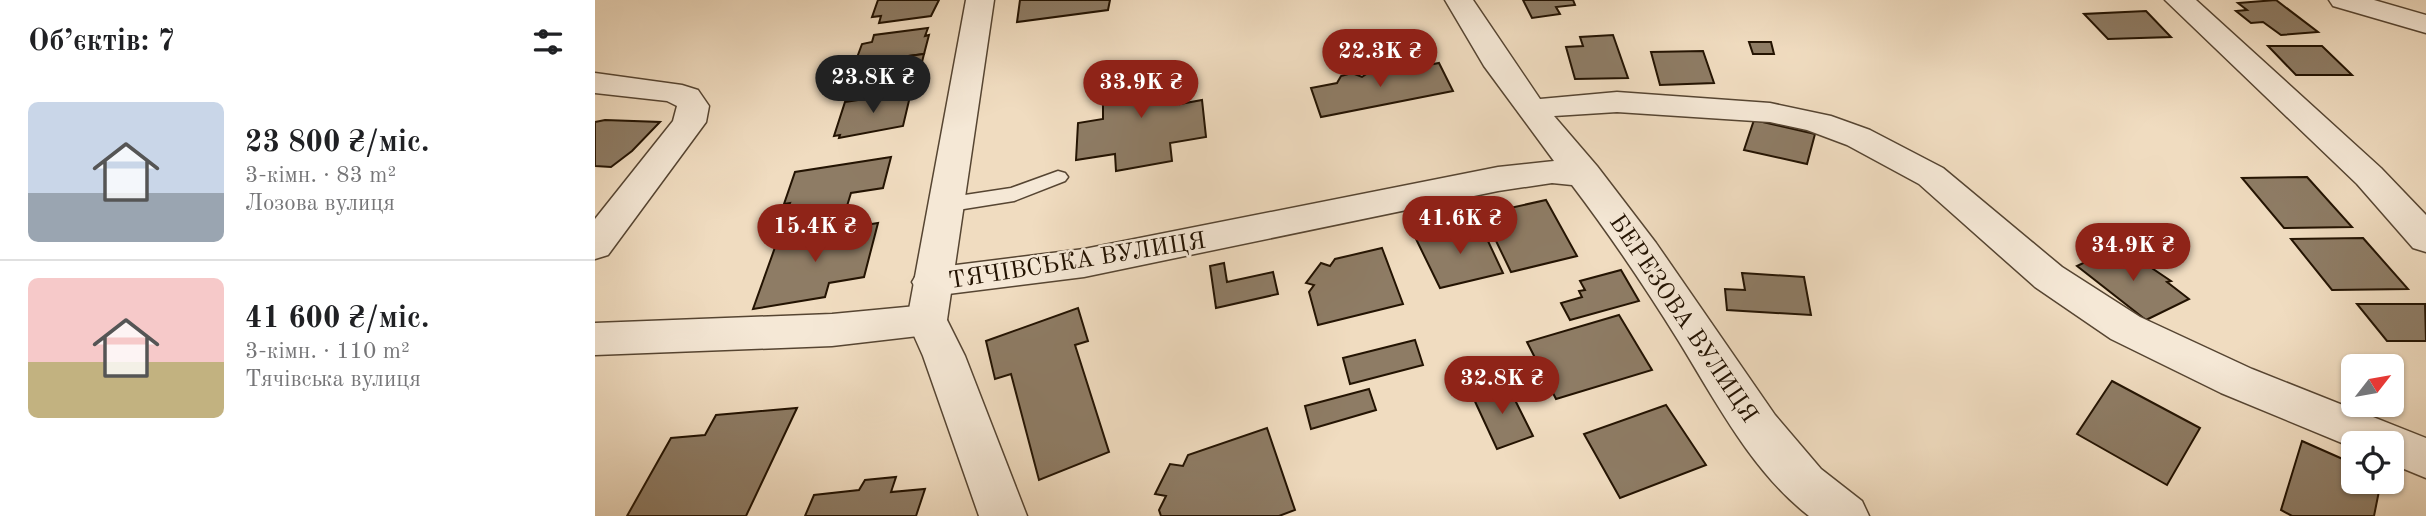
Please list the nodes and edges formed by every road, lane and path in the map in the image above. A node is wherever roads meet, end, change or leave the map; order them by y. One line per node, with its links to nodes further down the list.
1 (980, 0): 10 (street)
2 (1459, 0): 7 (street, БЕРЕЗОВА ВУЛИЦЯ)
3 (2179, 0): 11 (street)
4 (2343, 0): 5 (street)
5 (2426, 24)
6 (595, 83): 12 (street)
7 (1532, 110): 8 (street, БЕРЕЗОВА ВУЛИЦЯ); 15 (street)
8 (1585, 174): 13 (street, ТЯЧІВСЬКА ВУЛИЦЯ); 19 (street, БЕРЕЗОВА ВУЛИЦЯ)
9 (1058, 177): 10 (lane)
10 (945, 205): 13 (street)
11 (2426, 239)
12 (595, 246)
13 (930, 301): 14 (street, ТЯЧІВСЬКА ВУЛИЦЯ); 18 (street)
14 (595, 339)
15 (2362, 431)
16 (2404, 449): 17 (street)
17 (2426, 458)
18 (1003, 516)
19 (1845, 516)

